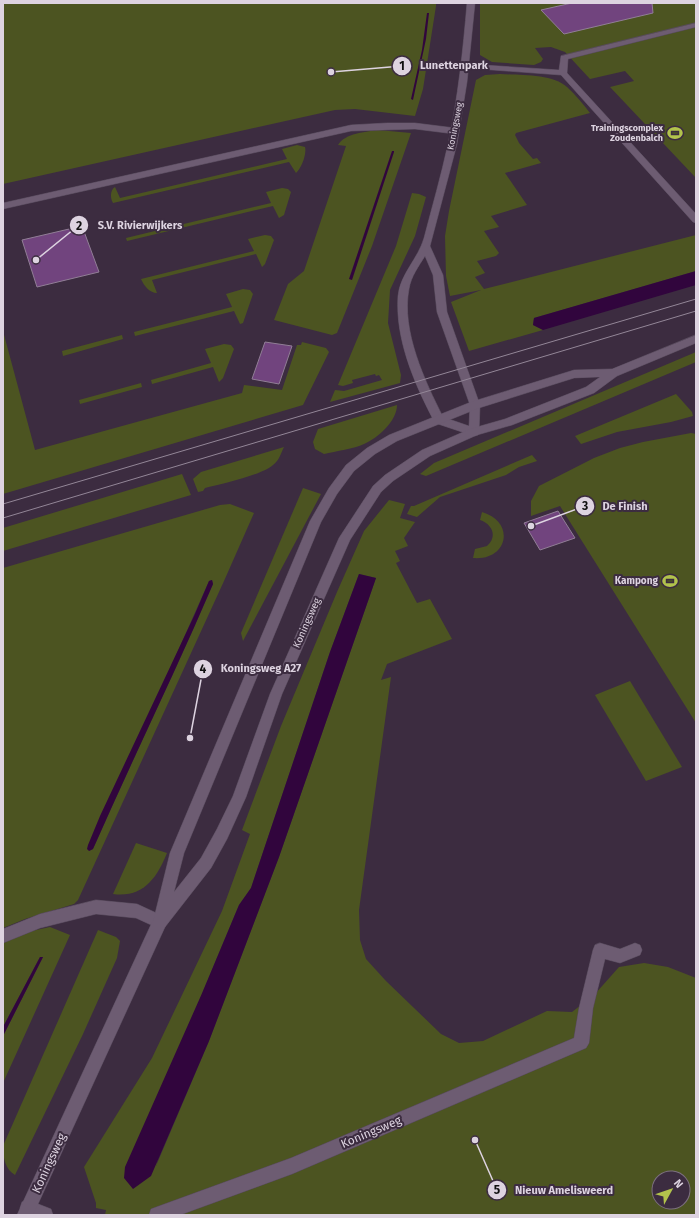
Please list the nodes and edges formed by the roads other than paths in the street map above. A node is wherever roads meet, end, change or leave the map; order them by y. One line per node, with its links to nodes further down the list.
1 (471, 3): 4 (main road, Koningsweg)
2 (696, 25): 5 (main road)
3 (438, 64): 4 (main road)
4 (466, 67): 5 (main road); 6 (main road, Koningsweg)
5 (563, 73): 8 (main road)
6 (455, 131): 7 (main road); 9 (main road, Koningsweg)
7 (3, 206)
8 (696, 220)
9 (426, 246): 12 (main road); 13 (main road, Koningsweg)
10 (696, 339): 11 (main road)
11 (613, 373): 12 (main road); 14 (main road, Koningsweg)
12 (475, 405): 13 (main road); 14 (main road)
13 (439, 420): 14 (main road); 15 (main road, Koningsweg)
14 (474, 432): 15 (main road, Koningsweg)
15 (160, 922): 16 (main road); 18 (main road, Koningsweg)
16 (3, 936)
17 (635, 950): 20 (main road, Koningsweg)
18 (27, 1211): 19 (main road, Koningsweg)
19 (45, 1215)
20 (157, 1215)

